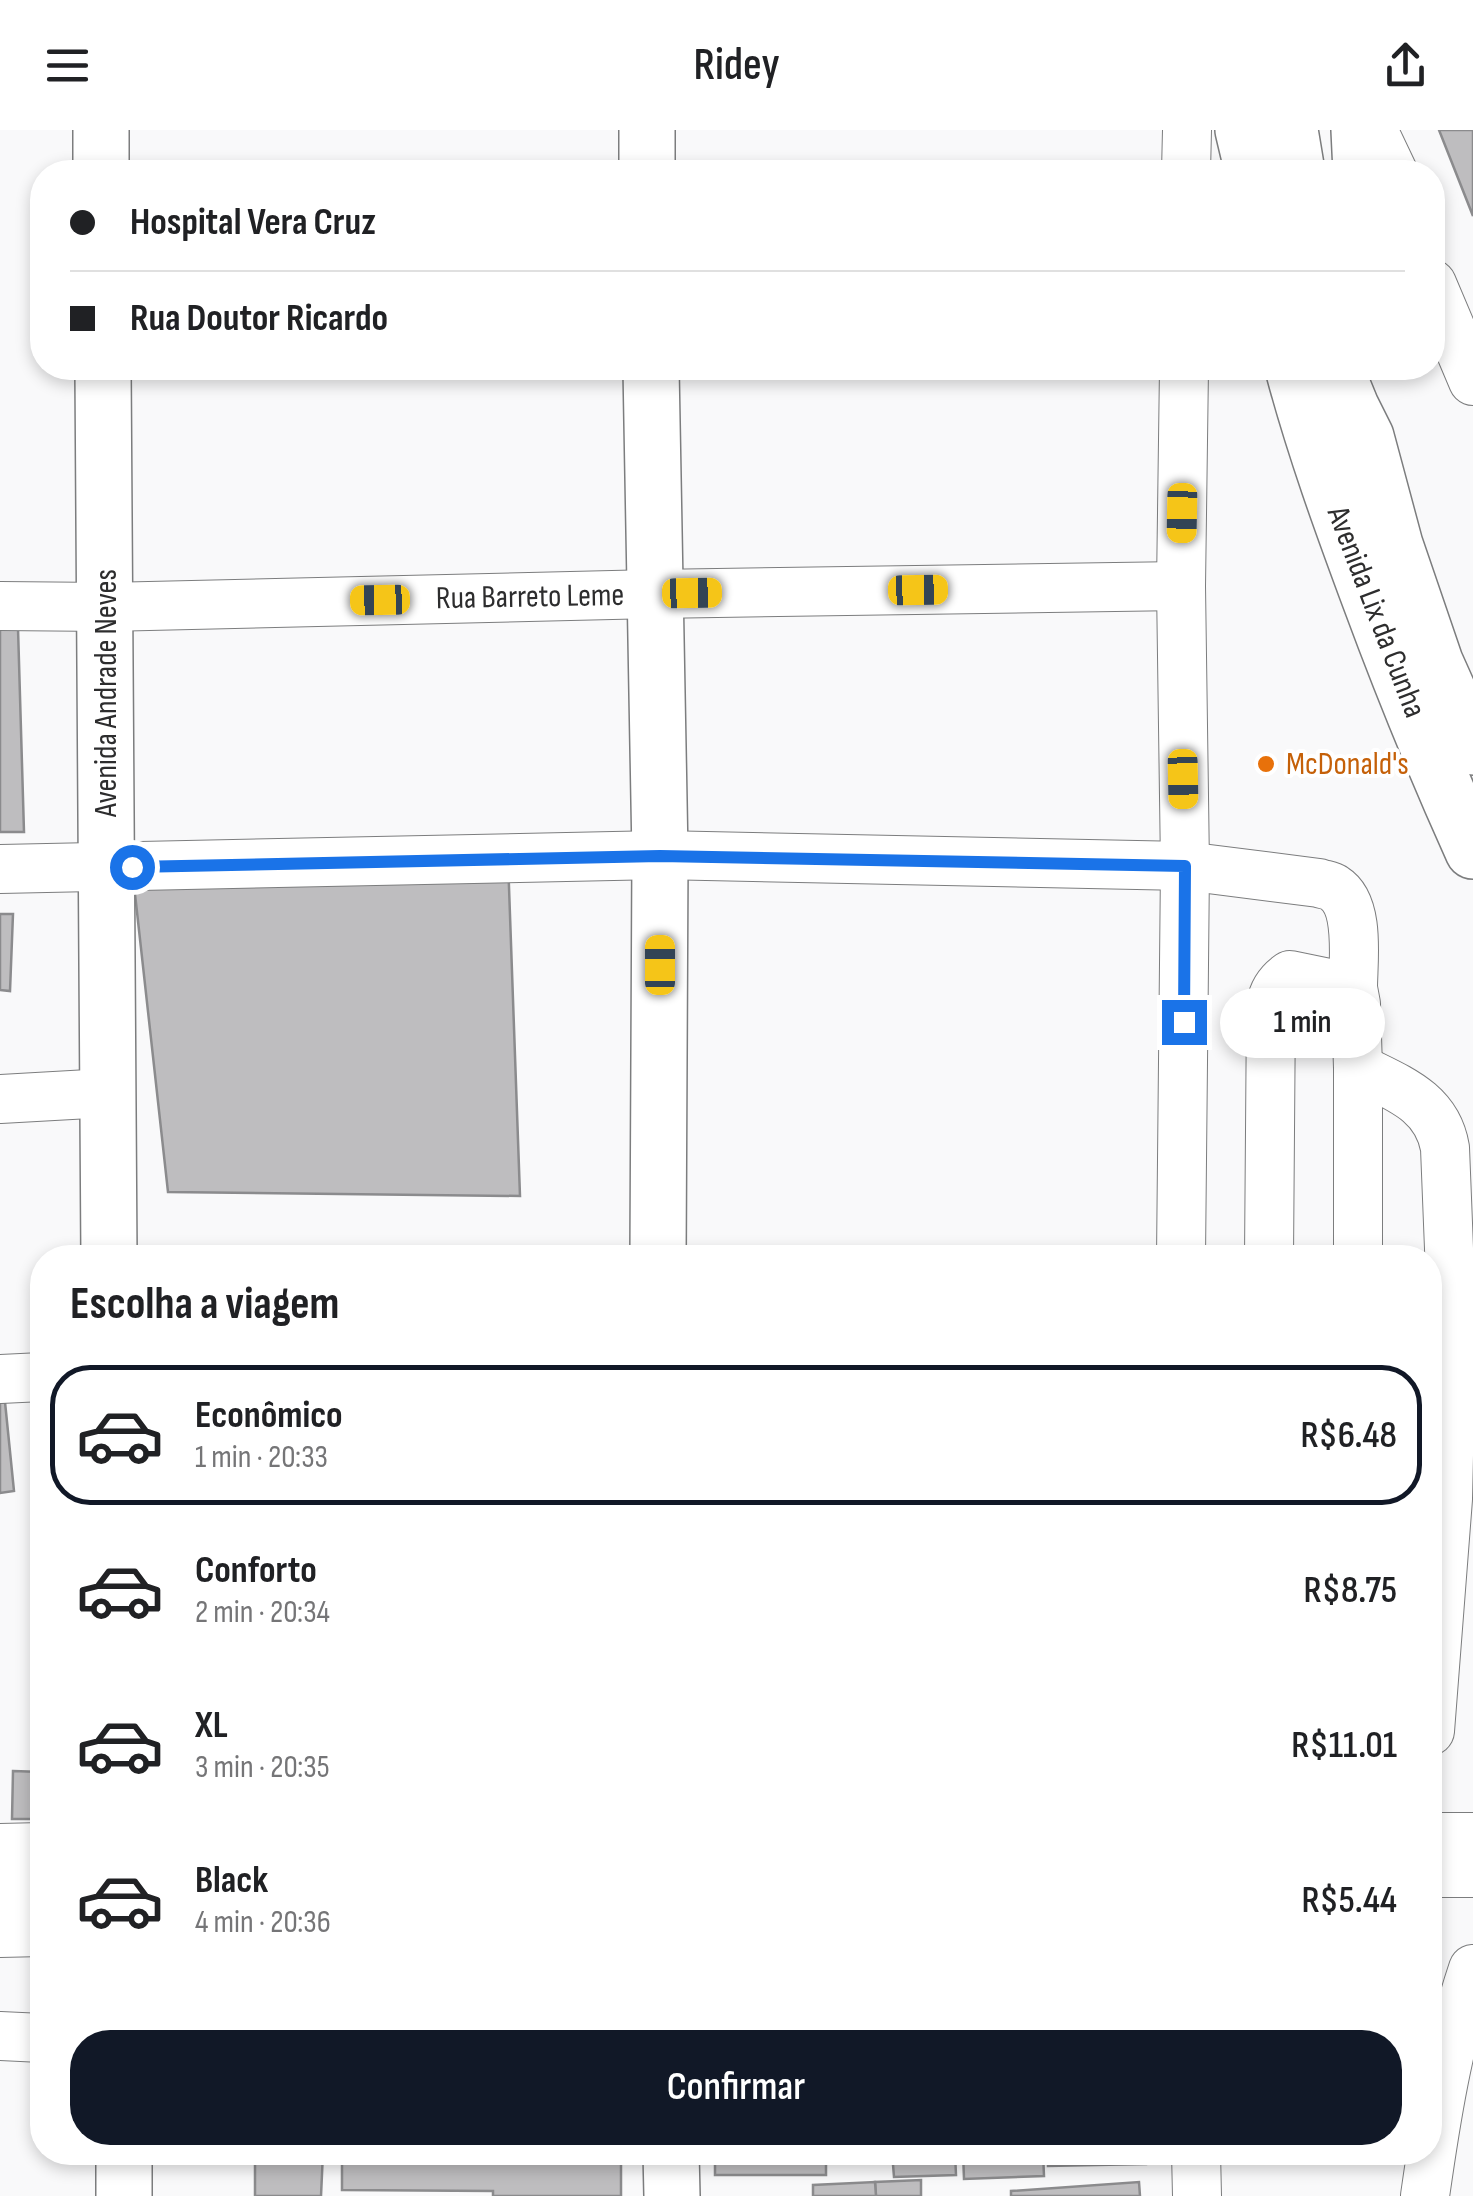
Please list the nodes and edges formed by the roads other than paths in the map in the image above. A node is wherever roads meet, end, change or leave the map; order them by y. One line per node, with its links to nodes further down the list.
1 (101, 130): 8 (main road)
2 (647, 130): 9 (main road)
3 (1187, 130): 10 (street)
4 (1243, 130): 11 (main road)
5 (1290, 130): 12 (main road)
6 (1360, 130): 13 (main road)
7 (1372, 130): 14 (street)
8 (102, 160)
9 (648, 160)
10 (1186, 160)
11 (1250, 160)
12 (1296, 160)
13 (1361, 160)
14 (1387, 160)
15 (1445, 315): 22 (street)
16 (104, 380): 27 (main road, Avenida Andrade Neves)
17 (650, 380): 25 (main road)
18 (1184, 380): 24 (street)
19 (1296, 380): 29 (main road, Avenida Lix da Cunha)
20 (1340, 380): 23 (main road, Avenida Lix da Cunha)
21 (1366, 380): 23 (main road, Avenida Lix da Cunha)
22 (1473, 381)
23 (1366, 437): 28 (main road, Avenida Lix da Cunha)
24 (1181, 586): 25 (street, Rua Barreto Leme); 32 (street)
25 (654, 594): 27 (street, Rua Barreto Leme); 30 (main road)
26 (0, 606): 27 (street, Rua Barreto Leme)
27 (106, 607): 31 (main road, Avenida Andrade Neves)
28 (1473, 747)
29 (1466, 836)
30 (660, 856): 31 (street); 32 (street); 39 (main road)
31 (106, 866): 33 (street); 36 (main road, Avenida Andrade Neves)
32 (1185, 866): 34 (street); 40 (street)
33 (0, 870)
34 (1353, 988): 35 (street); 41 (street)
35 (1358, 1068): 42 (street); 43 (street)
36 (106, 1094): 37 (street); 38 (main road, Avenida Andrade Neves)
37 (0, 1099)
38 (109, 1245)
39 (658, 1245)
40 (1181, 1245)
41 (1269, 1245)
42 (1358, 1245)
43 (1462, 1276): 46 (street)
44 (30, 1378): 45 (street)
45 (0, 1379)
46 (1455, 1643): 47 (street)
47 (1442, 1689)
48 (1442, 1733): 49 (street)
49 (1473, 1736)
50 (1442, 1837): 51 (street)
51 (1473, 1837)
52 (30, 1847): 53 (street)
53 (0, 1848)
54 (1442, 1873): 55 (street)
55 (1473, 1873)
56 (0, 1885): 57 (street)
57 (30, 1885)
58 (30, 1932): 59 (street)
59 (0, 1933)
60 (1473, 1969): 63 (street)
61 (0, 2036): 62 (street)
62 (30, 2037)
63 (1442, 2084)
64 (124, 2165): 68 (main road)
65 (671, 2165): 69 (main road)
66 (1196, 2165): 70 (street)
67 (1429, 2165): 71 (street)
68 (124, 2196)
69 (672, 2196)
70 (1196, 2196)
71 (1425, 2196)

